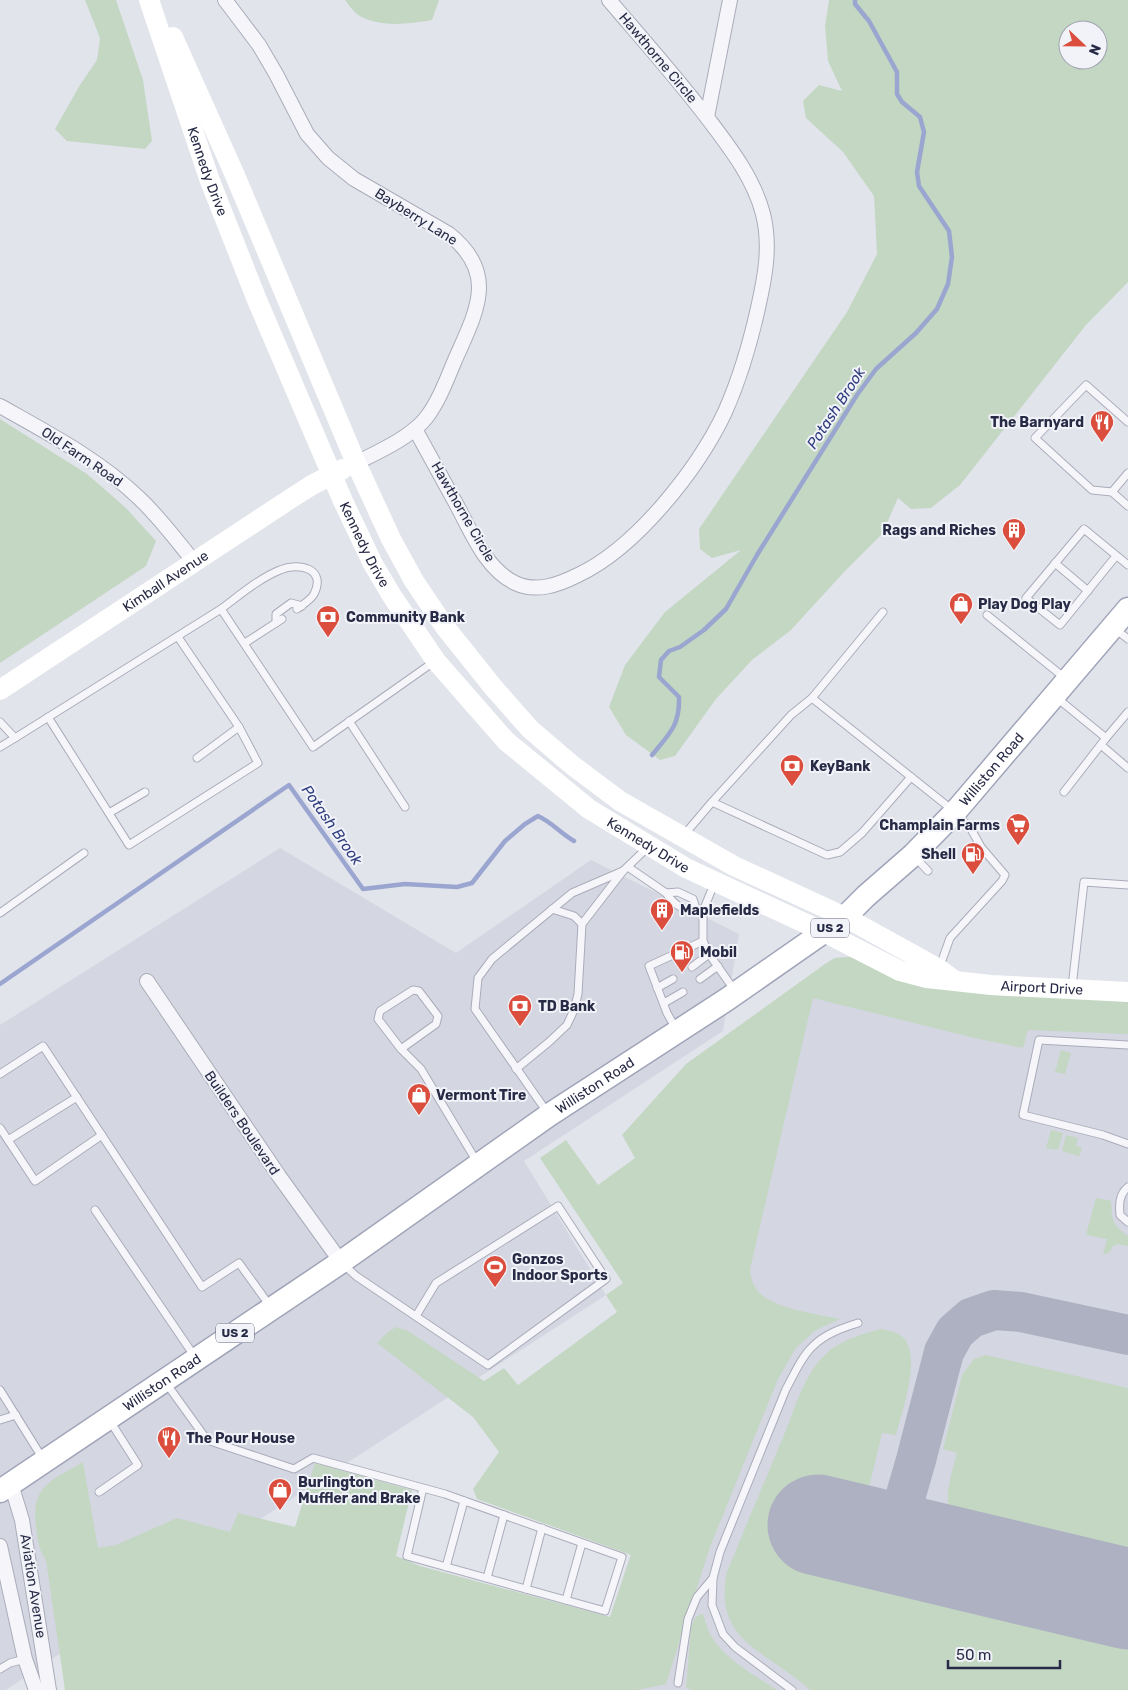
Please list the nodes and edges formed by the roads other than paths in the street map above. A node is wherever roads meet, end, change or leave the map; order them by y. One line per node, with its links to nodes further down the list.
1 (149, 0): 12 (main road, Kennedy Drive)
2 (156, 0): 10 (main road, Kennedy Drive)
3 (225, 0): 9 (street, Bayberry Lane)
4 (609, 0): 6 (street, Hawthorne Circle)
5 (730, 0): 6 (street, Hawthorne Circle)
6 (707, 117): 9 (street, Hawthorne Circle)
7 (0, 406): 16 (street, Old Farm Road)
8 (1128, 422): 13 (lane)
9 (415, 429): 10 (street, Bayberry Lane)
10 (356, 463): 12 (main road, Kimball Avenue); 49 (main road, Kennedy Drive)
11 (1128, 473): 13 (lane)
12 (331, 476): 16 (main road, Kimball Avenue); 27 (main road, Kennedy Drive)
13 (1112, 492): 14 (lane)
14 (1128, 506)
15 (1116, 556): 17 (lane); 18 (lane); 19 (lane)
16 (195, 563): 29 (main road, Kimball Avenue)
17 (1055, 563): 19 (lane); 19 (lane)
18 (1128, 565)
19 (1088, 591)
20 (221, 609): 25 (lane); 26 (lane); 26 (lane)
21 (1128, 610): 24 (main road, Williston Road / US 2)
22 (883, 612): 30 (lane)
23 (987, 615): 28 (lane)
24 (1120, 634): 28 (main road, Williston Road / US 2)
25 (178, 636): 32 (lane); 35 (lane)
26 (245, 643): 34 (lane)
27 (436, 661): 34 (lane); 50 (main road, Kennedy Drive)
28 (1062, 688): 37 (lane); 47 (main road, Williston Road / US 2)
29 (0, 690)
30 (812, 698): 42 (lane); 45 (lane)
31 (1128, 712): 37 (lane)
32 (48, 717): 36 (lane); 48 (lane)
33 (0, 722): 36 (lane)
34 (349, 722): 46 (lane)
35 (239, 727): 40 (lane); 48 (lane)
36 (15, 738): 39 (lane)
37 (1106, 738): 38 (lane)
38 (1101, 745): 41 (lane); 44 (lane)
39 (0, 747)
40 (197, 758)
41 (1128, 768)
42 (911, 777): 45 (lane); 47 (lane)
43 (145, 792): 48 (lane)
44 (1064, 792)
45 (712, 802): 49 (lane)
46 (406, 807)
47 (955, 812): 59 (main road, Williston Road / US 2); 66 (lane)
48 (109, 813)
49 (682, 838): 50 (main road); 59 (main road, Kennedy Drive)
50 (650, 846): 52 (lane); 53 (main road, Kennedy Drive)
51 (84, 853): 58 (lane)
52 (625, 869): 55 (lane); 56 (lane); 60 (lane)
53 (715, 881): 57 (lane); 61 (main road, Kennedy Drive)
54 (1128, 885): 72 (lane)
55 (666, 893): 57 (lane); 57 (lane)
56 (552, 910): 60 (lane); 80 (lane)
57 (699, 910): 62 (lane)
58 (0, 913)
59 (845, 917): 61 (main road, Williston Road / US 2); 66 (main road, Airport Drive)
60 (582, 924): 80 (lane)
61 (824, 932): 70 (main road, Airport Drive); 75 (main road, Williston Road / US 2)
62 (703, 941): 63 (lane); 71 (lane)
63 (709, 954): 64 (lane); 65 (lane)
64 (718, 966): 68 (lane); 75 (lane)
65 (692, 967)
66 (939, 969): 70 (main road, Airport Drive)
67 (673, 979): 71 (lane)
68 (700, 979)
69 (147, 981): 92 (street, Builders Boulevard)
70 (956, 981): 72 (main road, Airport Drive)
71 (657, 988): 76 (lane)
72 (1072, 989): 74 (main road, Airport Drive)
73 (682, 992): 76 (lane)
74 (1128, 992)
75 (736, 993): 77 (main road, Williston Road / US 2)
76 (664, 1004): 77 (lane)
77 (678, 1031): 83 (main road, Williston Road / US 2)
78 (1128, 1044): 87 (lane)
79 (401, 1049): 79 (lane); 88 (lane)
80 (516, 1069): 83 (lane)
81 (0, 1074): 82 (lane)
82 (77, 1097): 85 (lane); 86 (lane)
83 (549, 1115): 88 (main road, Williston Road / US 2)
84 (0, 1128): 86 (lane)
85 (102, 1136): 86 (lane); 93 (lane)
86 (8, 1140)
87 (1128, 1144)
88 (479, 1164): 92 (main road, Williston Road / US 2)
89 (1128, 1187): 91 (lane)
90 (95, 1210): 96 (lane)
91 (1128, 1222)
92 (341, 1262): 93 (main road, Williston Road / US 2); 94 (lane)
93 (272, 1308): 96 (main road, Williston Road / US 2)
94 (416, 1316): 94 (lane)
95 (858, 1323): 113 (lane)
96 (196, 1359): 97 (main road, Williston Road / US 2)
97 (164, 1381): 100 (main road, Williston Road / US 2); 104 (lane)
98 (0, 1390): 99 (lane)
99 (16, 1415): 101 (lane); 102 (lane)
100 (108, 1418): 102 (main road, Williston Road / US 2); 105 (lane)
101 (0, 1420)
102 (45, 1461): 103 (main road, Williston Road / US 2)
103 (6, 1487): 120 (street, Aviation Avenue)
104 (423, 1488): 106 (lane); 111 (lane)
105 (99, 1492)
106 (464, 1501): 107 (lane); 111 (lane)
107 (504, 1515): 108 (lane); 112 (lane)
108 (542, 1528): 109 (lane); 114 (lane)
109 (582, 1543): 115 (lane); 115 (lane)
110 (0, 1546): 116 (street, Aviation Avenue)
111 (446, 1566): 112 (lane)
112 (487, 1578): 114 (lane)
113 (713, 1578): 118 (lane); 121 (lane)
114 (526, 1589): 115 (lane)
115 (566, 1600)
116 (24, 1659): 117 (lane); 119 (street, Aviation Avenue)
117 (0, 1669)
118 (678, 1683)
119 (36, 1690)
120 (49, 1690)
121 (792, 1690)

